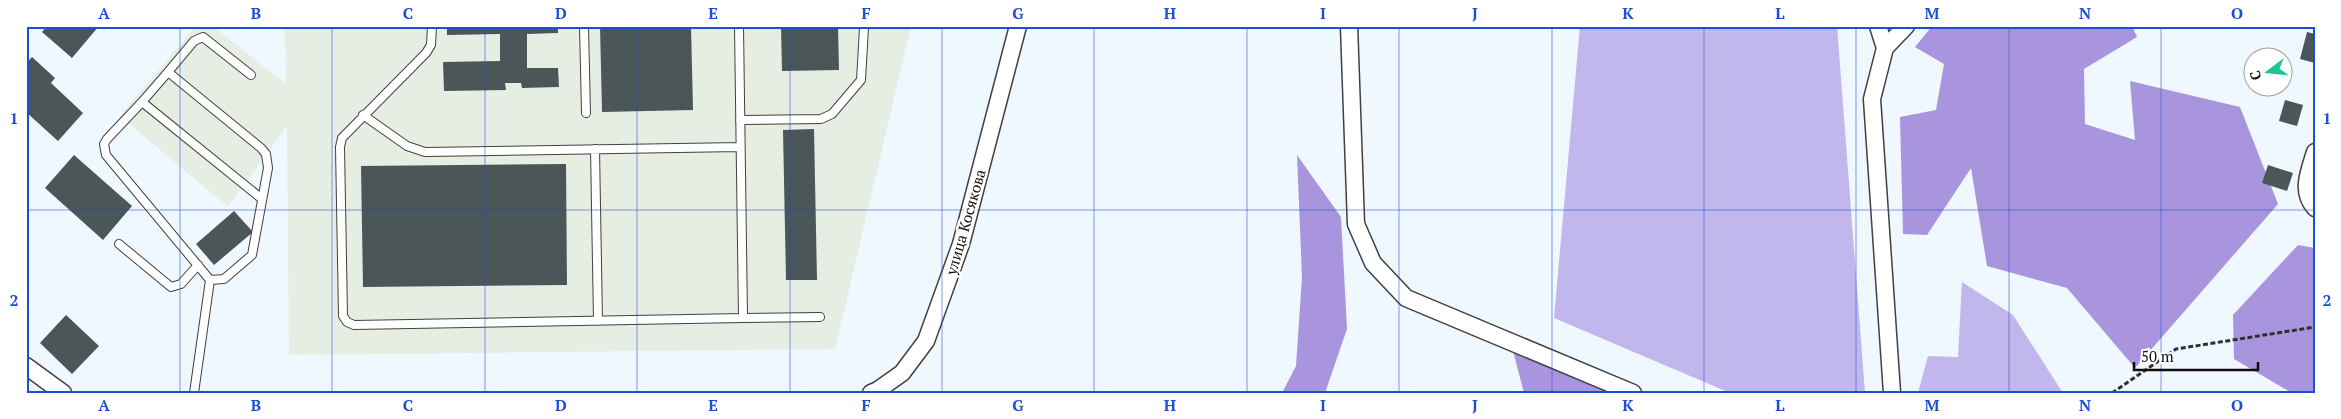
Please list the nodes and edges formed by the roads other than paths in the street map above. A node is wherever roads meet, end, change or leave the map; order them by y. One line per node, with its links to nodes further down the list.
1 (432, 26): 14 (lane)
2 (584, 26): 13 (lane)
3 (738, 26): 15 (lane)
4 (1018, 26): 30 (street, улица Косякова)
5 (1349, 26): 31 (street)
6 (1878, 26): 9 (street)
7 (1906, 26): 9 (street)
8 (864, 28): 15 (lane)
9 (1884, 48): 32 (street)
10 (168, 72): 11 (lane); 12 (lane); 19 (lane)
11 (250, 75)
12 (142, 102): 19 (lane); 22 (lane)
13 (586, 113)
14 (363, 115): 17 (lane); 26 (lane)
15 (740, 120): 16 (lane)
16 (740, 147): 17 (lane); 25 (lane)
17 (594, 149): 26 (lane)
18 (2315, 152): 20 (street)
19 (262, 199): 23 (lane)
20 (2311, 204)
21 (120, 244): 22 (lane)
22 (198, 265): 23 (lane)
23 (210, 280): 29 (lane)
24 (820, 317): 25 (lane)
25 (743, 318): 26 (lane)
26 (598, 321)
27 (26, 366): 28 (street)
28 (63, 393)
29 (194, 393)
30 (870, 393)
31 (1633, 393)
32 (1892, 393)

